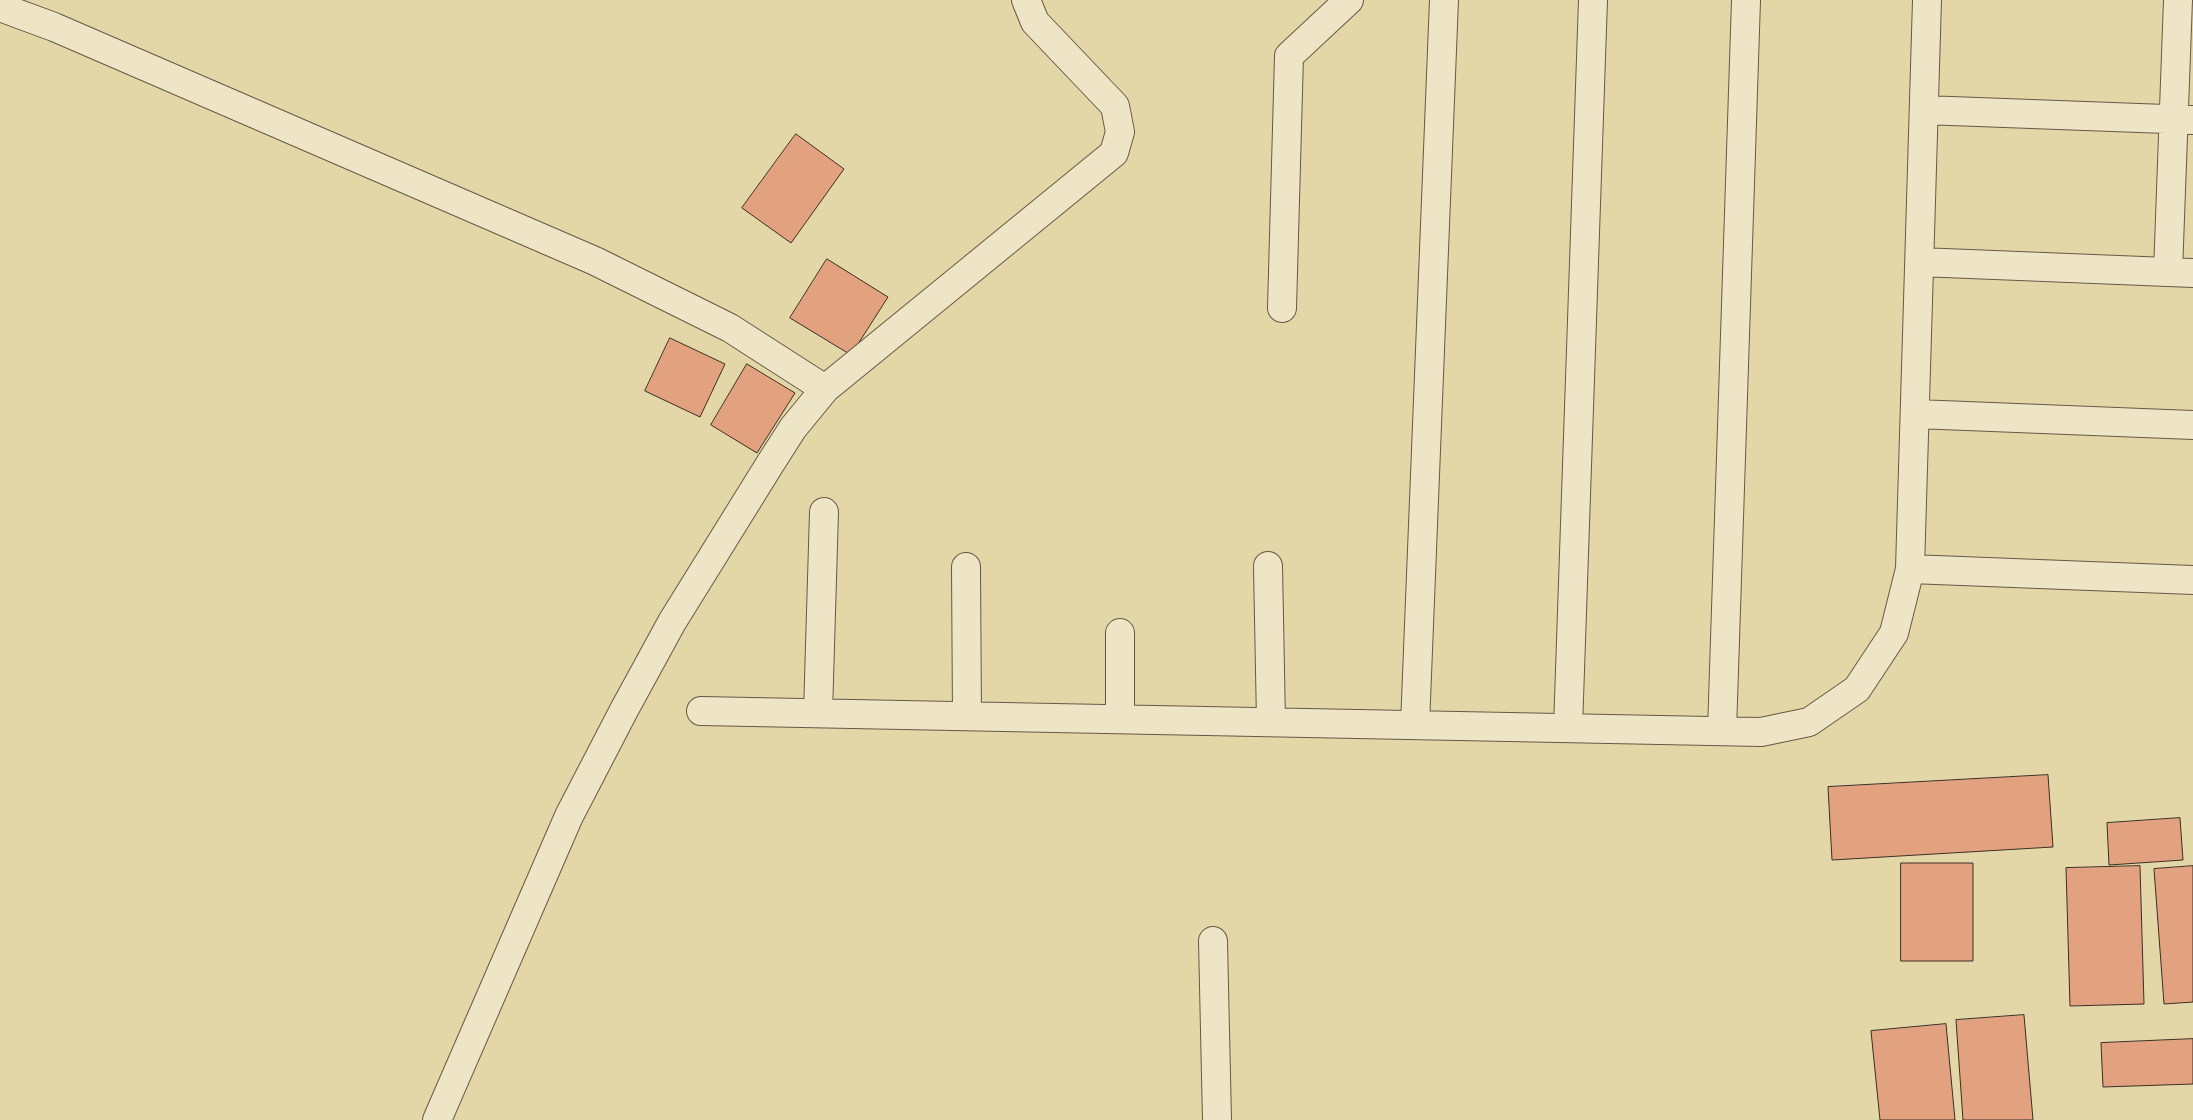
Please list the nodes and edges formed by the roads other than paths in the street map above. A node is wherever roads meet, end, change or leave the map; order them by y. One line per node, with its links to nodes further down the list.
1 (1026, 0): 14 (street)
2 (1350, 0): 13 (street)
3 (1444, 0): 28 (street)
4 (1593, 0): 29 (street)
5 (1746, 0): 30 (street)
6 (1927, 0): 9 (street)
7 (2178, 0): 10 (street)
8 (0, 7): 14 (street)
9 (1924, 110): 10 (street); 11 (street)
10 (2183, 119): 12 (street)
11 (1920, 262): 12 (street); 15 (street)
12 (2181, 272)
13 (1282, 308)
14 (825, 389): 32 (street)
15 (1916, 414): 16 (street); 20 (street)
16 (2193, 425)
17 (824, 512): 24 (street)
18 (1268, 566): 27 (street)
19 (966, 567): 25 (street)
20 (1910, 569): 21 (street); 30 (street)
21 (2193, 580)
22 (1120, 633): 26 (street)
23 (701, 711): 24 (street)
24 (818, 713): 25 (street)
25 (967, 716): 26 (street)
26 (1120, 719): 27 (street)
27 (1271, 722): 28 (street)
28 (1415, 725): 29 (street)
29 (1568, 728): 30 (street)
30 (1722, 731)
31 (1213, 941): 33 (street)
32 (437, 1120)
33 (1217, 1120)

